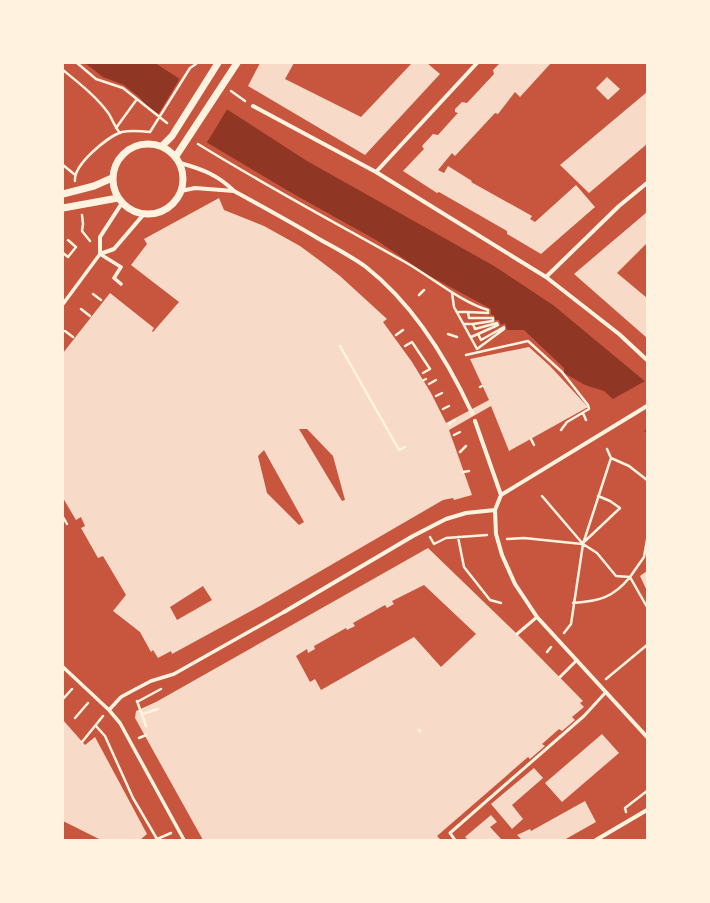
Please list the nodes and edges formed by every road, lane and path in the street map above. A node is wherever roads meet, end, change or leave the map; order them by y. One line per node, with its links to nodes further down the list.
1 (77, 63): 7 (path)
2 (218, 63): 16 (street)
3 (237, 63): 17 (street)
4 (477, 63): 19 (street)
5 (196, 64): 11 (path)
6 (63, 70): 13 (path)
7 (137, 99): 12 (path); 13 (path)
8 (241, 99): 9 (path)
9 (246, 102)
10 (253, 106): 19 (street)
11 (155, 126)
12 (170, 126)
13 (116, 128): 14 (path)
14 (120, 133)
15 (194, 142): 35 (path)
16 (162, 146): 17 (street); 21 (street)
17 (178, 160): 23 (street); 24 (street)
18 (63, 165): 20 (path)
19 (376, 172): 32 (street)
20 (74, 174)
21 (112, 178): 25 (street); 26 (street)
22 (647, 184): 32 (street)
23 (180, 191): 24 (street); 28 (street)
24 (234, 191): 67 (street)
25 (63, 194)
26 (120, 200): 27 (street); 28 (street); 31 (street)
27 (63, 208)
28 (144, 214): 31 (street)
29 (68, 240): 30 (path)
30 (63, 253)
31 (100, 254): 33 (street); 39 (street)
32 (546, 277): 58 (street)
33 (121, 284)
34 (424, 290): 37 (path)
35 (452, 293): 41 (path); 42 (path)
36 (93, 294): 38 (path)
37 (419, 295)
38 (101, 300)
39 (63, 304)
40 (81, 309): 43 (path)
41 (457, 312): 42 (path); 44 (path)
42 (468, 312): 45 (path)
43 (90, 316)
44 (464, 324): 45 (path); 53 (path)
45 (473, 324): 49 (path)
46 (403, 330): 50 (path)
47 (64, 331): 51 (path)
48 (448, 334): 52 (path)
49 (478, 334): 53 (path); 56 (path)
50 (396, 335)
51 (73, 337)
52 (457, 337)
53 (471, 337): 56 (path)
54 (340, 346): 79 (path)
55 (405, 346): 59 (path)
56 (477, 350): 57 (path); 68 (path)
57 (466, 355)
58 (647, 360)
59 (423, 373)
60 (436, 380): 61 (path)
61 (429, 384)
62 (442, 393): 63 (path)
63 (436, 396)
64 (449, 406): 66 (path)
65 (647, 406): 86 (street)
66 (443, 409)
67 (472, 413)
68 (583, 413): 70 (path); 73 (path)
69 (456, 420): 72 (path)
70 (586, 420)
71 (475, 421): 86 (street)
72 (449, 424)
73 (561, 430)
74 (460, 432): 75 (path)
75 (454, 435)
76 (531, 439): 77 (path)
77 (534, 445)
78 (466, 446): 81 (path)
79 (405, 447)
80 (607, 449): 82 (path)
81 (460, 452)
82 (611, 458): 85 (path); 88 (path)
83 (469, 471): 84 (path)
84 (463, 472)
85 (647, 480)
86 (501, 495): 89 (street)
87 (542, 496): 97 (path)
88 (598, 496): 97 (path); 97 (path)
89 (495, 510): 92 (street); 93 (street)
90 (63, 517): 91 (path)
91 (67, 524)
92 (426, 529): 94 (path); 102 (street)
93 (496, 534): 94 (path); 96 (street)
94 (458, 537): 99 (path)
95 (647, 540): 98 (path)
96 (498, 541): 97 (path); 103 (street)
97 (582, 544): 98 (path); 100 (path)
98 (630, 577): 100 (path); 101 (path)
99 (501, 603)
100 (573, 603): 105 (path)
101 (647, 607)
102 (284, 612): 113 (street)
103 (537, 617): 104 (lane); 105 (street)
104 (517, 634)
105 (558, 640): 107 (path); 108 (street)
106 (647, 645): 111 (path)
107 (547, 652)
108 (577, 660): 110 (lane); 111 (street)
109 (63, 667): 115 (street)
110 (560, 677)
111 (600, 684): 114 (street)
112 (163, 689): 116 (path)
113 (132, 691): 118 (street); 119 (path)
114 (606, 692): 123 (street); 131 (lane)
115 (94, 697): 118 (street); 120 (path)
116 (137, 702)
117 (158, 709): 119 (path)
118 (109, 710): 121 (path); 128 (street)
119 (142, 714): 122 (path)
120 (75, 718)
121 (96, 726): 124 (path); 129 (path)
122 (146, 726)
123 (647, 737)
124 (82, 742)
125 (647, 791): 127 (path)
126 (647, 810): 127 (street)
127 (629, 820): 132 (street)
128 (178, 830): 129 (path); 130 (street)
129 (156, 839)
130 (184, 840)
131 (455, 840)
132 (596, 840)

